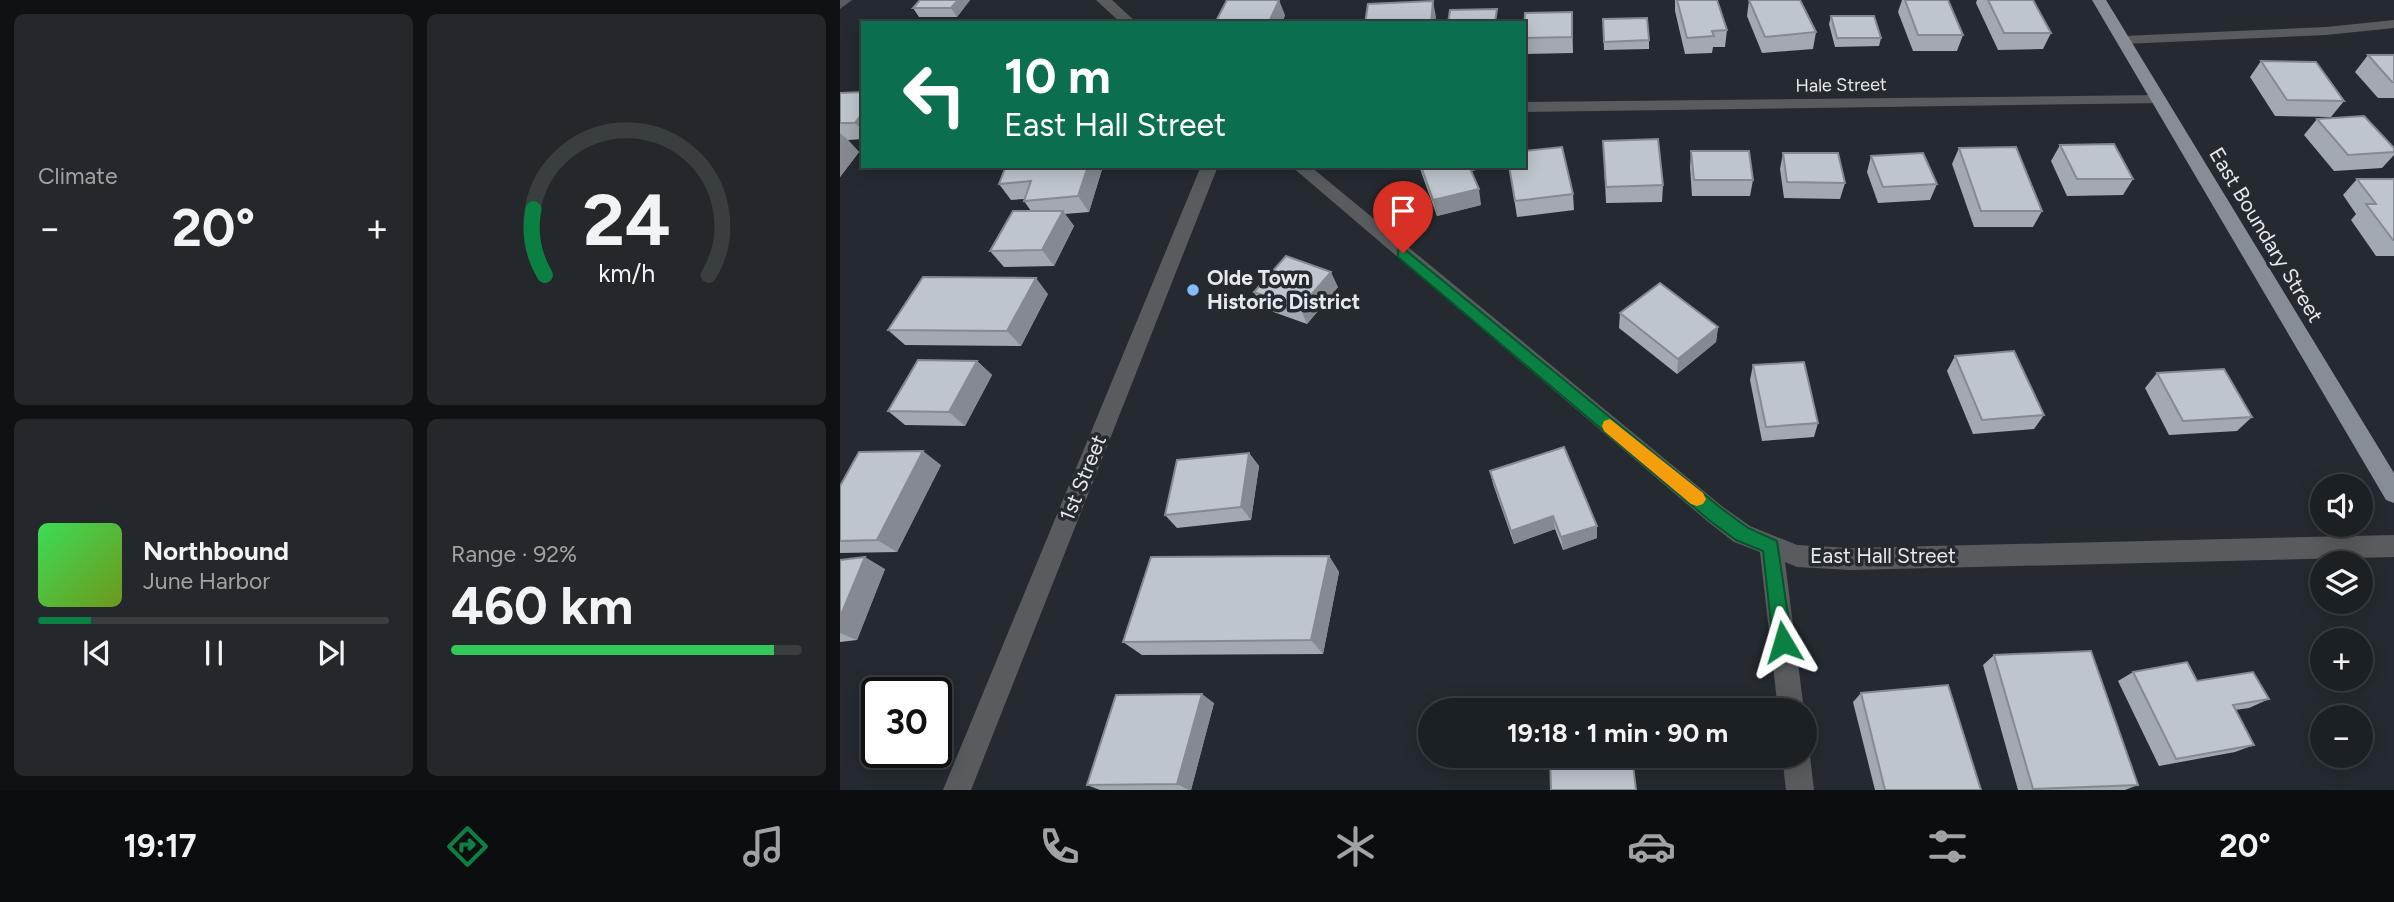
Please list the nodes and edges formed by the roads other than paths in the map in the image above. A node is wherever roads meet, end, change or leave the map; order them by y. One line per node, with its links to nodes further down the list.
1 (845, 0): 4 (street)
2 (1103, 0): 5 (street)
3 (2099, 0): 7 (main road, East Boundary Street)
4 (840, 5)
5 (1128, 21)
6 (2394, 23): 7 (street)
7 (2123, 40): 8 (main road, East Boundary Street)
8 (2159, 100): 9 (street, Hale Street); 12 (main road, East Boundary Street)
9 (1526, 107)
10 (1209, 168): 17 (street, 1st Street)
11 (1301, 168): 14 (street, East Hall Street)
12 (2394, 493)
13 (2394, 546): 14 (street, East Hall Street)
14 (1771, 547): 15 (street)
15 (1790, 698)
16 (1797, 768): 18 (street)
17 (957, 790)
18 (1800, 790)

